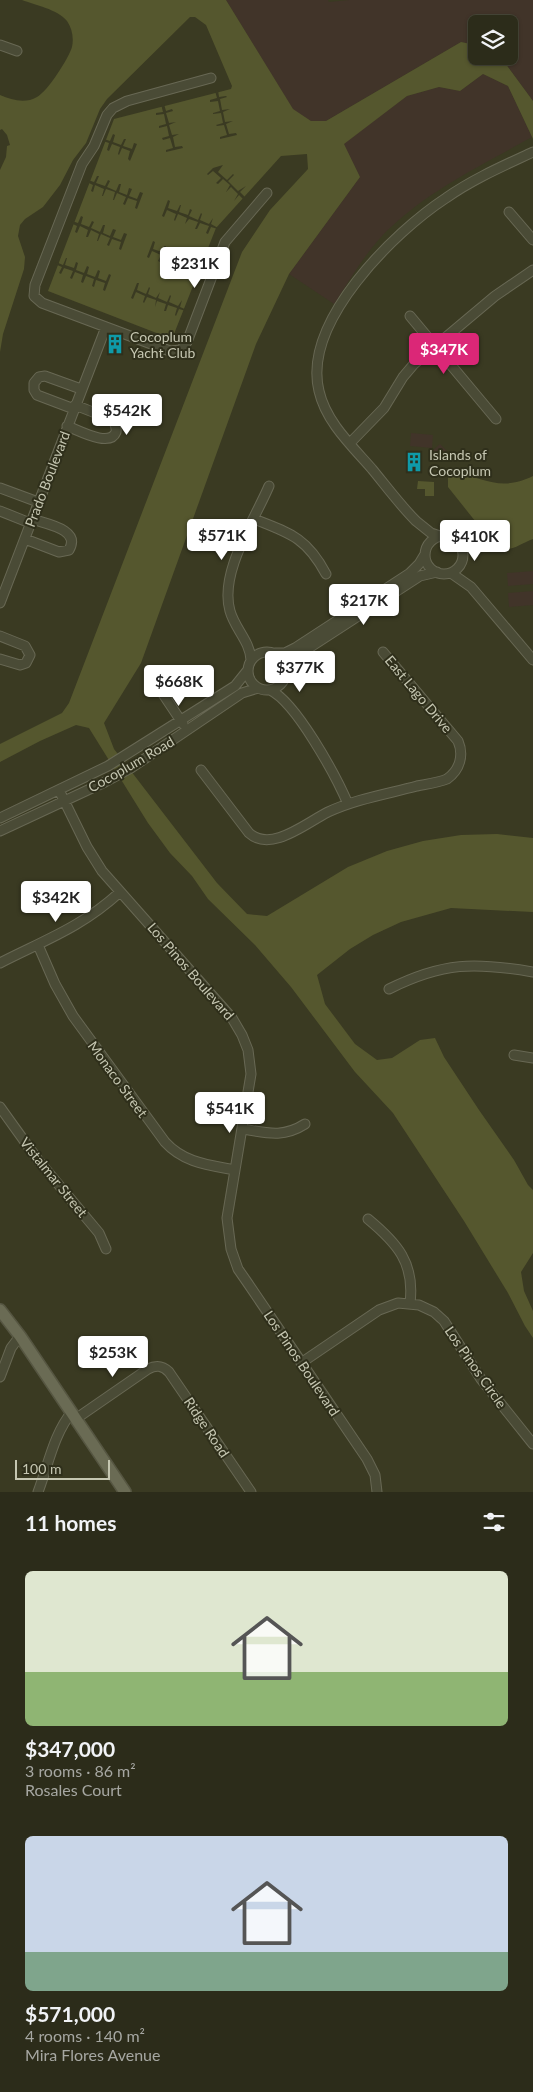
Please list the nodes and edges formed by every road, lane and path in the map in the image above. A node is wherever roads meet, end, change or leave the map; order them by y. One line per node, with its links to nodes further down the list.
1 (0, 45): 2 (street)
2 (16, 51)
3 (211, 78): 10 (street)
4 (530, 153): 16 (street)
5 (267, 193): 10 (street)
6 (509, 212): 7 (street)
7 (533, 240)
8 (533, 270): 11 (street)
9 (410, 316): 11 (street)
10 (106, 327): 12 (street, Prado Boulevard)
11 (435, 346): 14 (street); 16 (street)
12 (81, 389): 13 (street, Prado Boulevard); 13 (street)
13 (75, 407): 15 (street, Prado Boulevard); 15 (street)
14 (496, 419)
15 (68, 426): 19 (street, Prado Boulevard)
16 (350, 442): 23 (street)
17 (269, 486): 21 (street)
18 (0, 488): 19 (street)
19 (38, 502): 22 (street, Prado Boulevard)
20 (0, 511): 22 (street)
21 (254, 519): 30 (street); 34 (street)
22 (31, 521): 25 (street, Prado Boulevard); 25 (street)
23 (416, 521): 24 (street); 26 (street)
24 (440, 536): 26 (street); 27 (street)
25 (25, 539): 32 (street, Prado Boulevard)
26 (426, 550): 28 (street); 35 (street)
27 (462, 563): 29 (street); 31 (street)
28 (437, 572): 29 (street); 40 (street)
29 (451, 573): 31 (street)
30 (326, 574)
31 (471, 587): 39 (street)
32 (0, 603)
33 (0, 636): 37 (street)
34 (244, 636): 35 (street); 38 (street)
35 (270, 652): 38 (street); 40 (street)
36 (382, 652): 52 (street, East Lago Drive)
37 (0, 659)
38 (251, 660): 41 (street, Cocoplum Road)
39 (533, 660)
40 (287, 670): 42 (street)
41 (248, 671): 43 (street); 47 (street, Cocoplum Road)
42 (284, 681): 44 (street); 46 (street)
43 (258, 688): 44 (street); 48 (street, Cocoplum Road)
44 (270, 690): 46 (street)
45 (161, 691): 47 (street)
46 (290, 705): 52 (street)
47 (180, 720): 48 (street); 50 (street, Cocoplum Road)
48 (187, 731): 51 (street, Cocoplum Road)
49 (200, 770): 52 (street, East Lago Drive)
50 (59, 790): 51 (street, Los Pinos Boulevard); 53 (street, Cocoplum Road)
51 (65, 801): 54 (street, Cocoplum Road); 55 (street, Los Pinos Boulevard)
52 (348, 804)
53 (0, 818)
54 (0, 831)
55 (120, 892): 56 (street); 64 (street, Los Pinos Boulevard)
56 (38, 945): 57 (street); 65 (street, Monaco Street)
57 (0, 963)
58 (533, 972): 59 (street)
59 (389, 989)
60 (514, 1055): 61 (street)
61 (533, 1058)
62 (0, 1107): 67 (street, Vistalmar Street)
63 (305, 1124): 64 (street)
64 (242, 1129): 65 (street, Los Pinos Boulevard)
65 (235, 1170): 71 (street, Los Pinos Boulevard)
66 (368, 1219): 68 (street)
67 (106, 1249)
68 (410, 1303): 71 (street); 74 (street, Los Pinos Circle)
69 (0, 1310): 70 (main road)
70 (20, 1336): 72 (street); 73 (main road)
71 (302, 1363): 78 (street, Los Pinos Boulevard)
72 (0, 1377)
73 (74, 1415): 75 (main road); 76 (street); 77 (street, Ridge Road)
74 (533, 1444)
75 (122, 1490)
76 (38, 1492)
77 (251, 1492)
78 (377, 1492)

